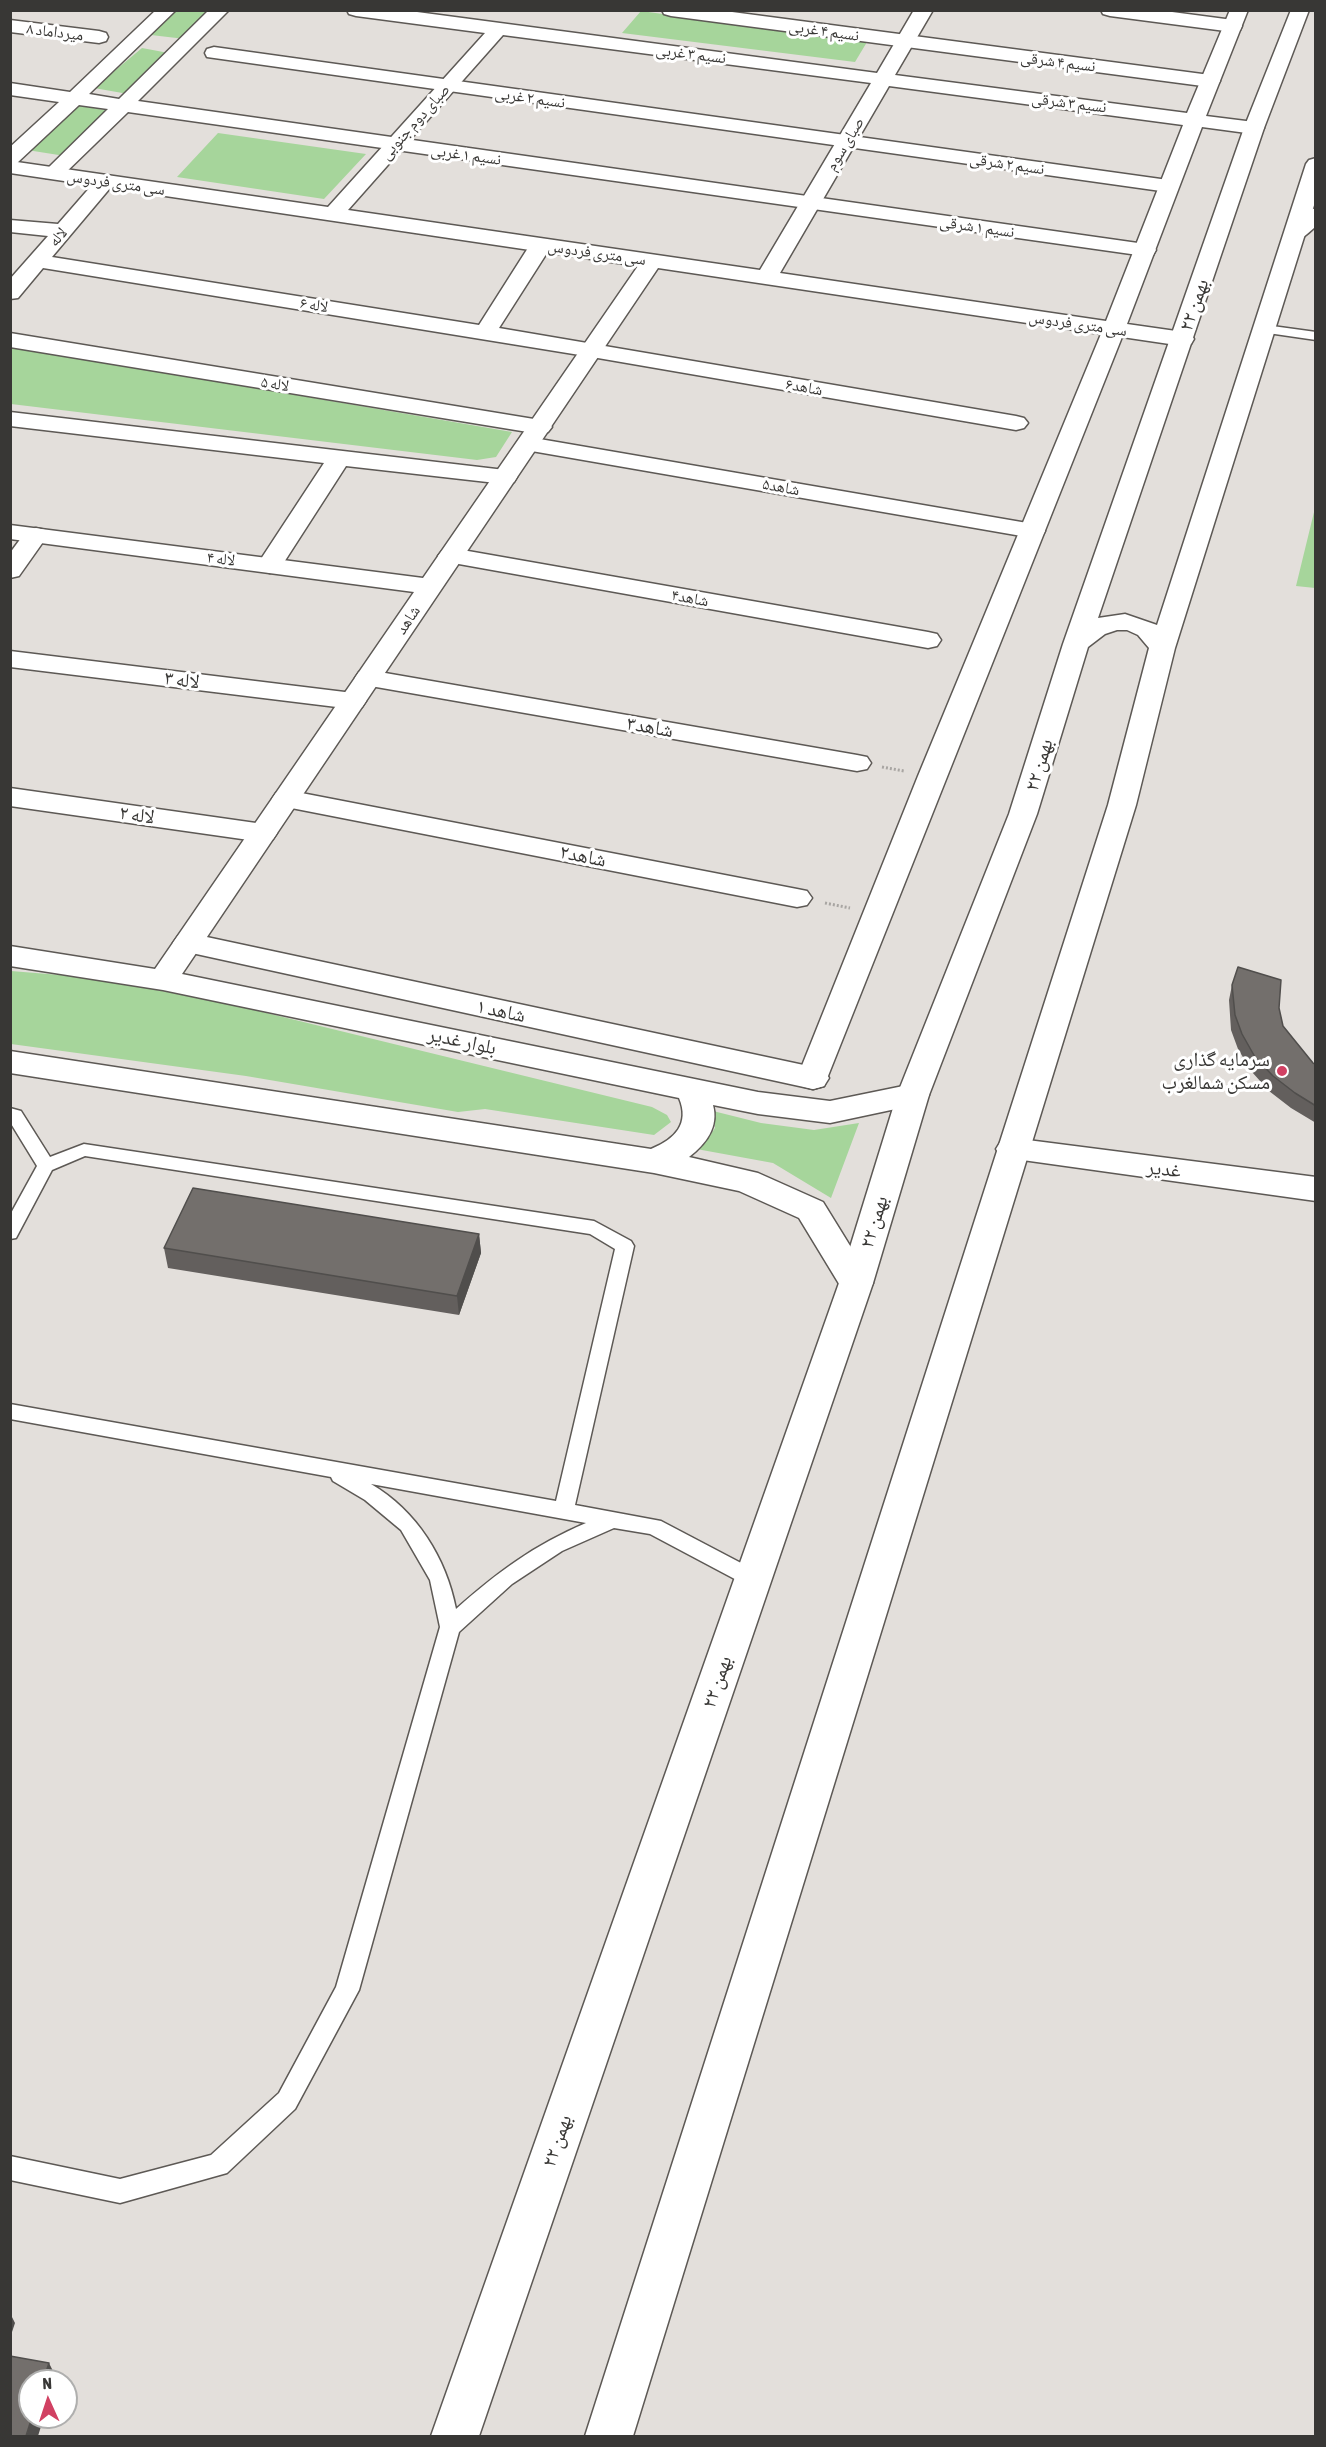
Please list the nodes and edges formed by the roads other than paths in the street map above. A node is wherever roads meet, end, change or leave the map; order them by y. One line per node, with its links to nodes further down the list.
1 (167, 10): 13 (main road)
2 (220, 10): 13 (main road)
3 (356, 10): 10 (main road, نسیم ۳ غربی)
4 (671, 10): 12 (main road, نسیم ۴ غربی)
5 (924, 10): 12 (main road, صبای سوم)
6 (1110, 10): 8 (main road)
7 (1300, 10): 22 (main road, ۲۲ بهمن)
8 (1236, 18): 16 (main road)
9 (10, 26): 11 (main road, میرداماد ۸)
10 (498, 29): 15 (main road, نسیم ۳ غربی); 17 (main road, صبای دوم جنوبی)
11 (99, 37)
12 (905, 43): 15 (main road, صبای سوم); 16 (main road, نسیم ۴ شرقی)
13 (158, 45): 19 (main road); 20 (main road)
14 (214, 53): 17 (main road, نسیم ۲ غربی)
15 (884, 79): 21 (main road, نسیم ۳ شرقی); 23 (main road, صبای سوم)
16 (1210, 81): 21 (main road)
17 (447, 86): 23 (main road, نسیم ۲ غربی); 24 (main road, صبای دوم جنوبی)
18 (10, 89): 19 (main road, نسیم ۱ غربی)
19 (76, 98): 20 (main road, نسیم ۱ غربی); 25 (main road)
20 (123, 105): 24 (main road, نسیم ۱ غربی); 28 (main road)
21 (1195, 120): 22 (main road, نسیم ۳ شرقی); 30 (main road)
22 (1254, 128): 46 (main road, ۲۲ بهمن)
23 (846, 142): 30 (main road, نسیم ۲ شرقی); 31 (main road, صبای سوم)
24 (394, 145): 31 (main road, نسیم ۱ غربی); 32 (main road, صبای دوم جنوبی)
25 (10, 159)
26 (1316, 164): 33 (main road)
27 (10, 167): 28 (main road, سی متری فردوس)
28 (53, 174): 29 (main road, سی متری فردوس)
29 (106, 181): 32 (main road, سی متری فردوس); 35 (main road, لاله)
30 (1168, 186): 37 (main road)
31 (810, 204): 37 (main road, نسیم ۱ شرقی); 40 (main road, صبای سوم)
32 (333, 214): 36 (main road, سی متری فردوس)
33 (1305, 224): 43 (main road)
34 (10, 226): 35 (main road)
35 (62, 231): 38 (main road, لاله)
36 (541, 245): 39 (main road, سی متری فردوس); 44 (main road)
37 (1145, 250): 42 (main road)
38 (37, 261): 41 (main road, لاله); 44 (main road, لاله ۶)
39 (652, 261): 40 (main road, سی متری فردوس); 48 (main road, شاهد)
40 (766, 278): 42 (main road, سی متری فردوس)
41 (10, 293)
42 (1114, 329): 46 (main road, سی متری فردوس); 54 (main road)
43 (1265, 329): 45 (lane); 63 (main road)
44 (485, 333): 48 (main road, لاله ۶)
45 (1316, 336)
46 (1183, 339): 62 (main road, ۲۲ بهمن)
47 (10, 340): 51 (main road, لاله ۵)
48 (592, 350): 50 (main road, شاهد۶); 51 (main road, شاهد)
49 (10, 418): 52 (main road)
50 (1016, 423)
51 (534, 435): 53 (main road, شاهد); 54 (main road, شاهد۵)
52 (340, 457): 53 (main road); 58 (main road)
53 (505, 477): 57 (main road, شاهد)
54 (1033, 531): 72 (main road, شاهد ۱)
55 (10, 532): 56 (main road, لاله ۴)
56 (36, 535): 58 (main road, لاله ۴); 59 (main road)
57 (452, 556): 60 (main road, شاهد); 61 (main road, شاهد۴)
58 (270, 565): 60 (main road, لاله ۴)
59 (10, 571)
60 (431, 586): 65 (main road, شاهد)
61 (928, 640)
62 (1076, 644): 63 (main road); 77 (main road, ۲۲ بهمن)
63 (1162, 648): 79 (main road)
64 (10, 659): 66 (main road, لاله ۳)
65 (368, 678): 66 (main road, شاهد); 67 (main road, شاهد۳)
66 (353, 701): 69 (main road, شاهد)
67 (857, 763)
68 (10, 797): 70 (main road, لاله ۲)
69 (286, 799): 70 (main road, شاهد); 71 (main road, شاهد۲)
70 (263, 833): 72 (main road, شاهد)
71 (797, 898)
72 (188, 943): 74 (main road, شاهد)
73 (10, 957): 74 (main road, بلوار غدیر)
74 (163, 980): 76 (main road, بلوار غدیر)
75 (10, 1062): 80 (main road)
76 (689, 1087): 77 (main road, بلوار غدیر); 80 (main road)
77 (913, 1095): 84 (main road, ۲۲ بهمن)
78 (10, 1114): 81 (lane)
79 (1012, 1149): 82 (main road, غدیر); 93 (main road)
80 (654, 1161): 84 (main road)
81 (46, 1166): 83 (lane); 87 (lane)
82 (1316, 1189)
83 (10, 1233)
84 (856, 1283): 89 (main road, ۲۲ بهمن)
85 (10, 1411): 86 (lane)
86 (328, 1468): 87 (lane); 90 (lane)
87 (564, 1511): 88 (lane)
88 (612, 1520): 89 (lane); 90 (lane)
89 (753, 1579): 92 (main road, ۲۲ بهمن)
90 (450, 1627): 91 (lane)
91 (10, 2168)
92 (455, 2436)
93 (609, 2436)

